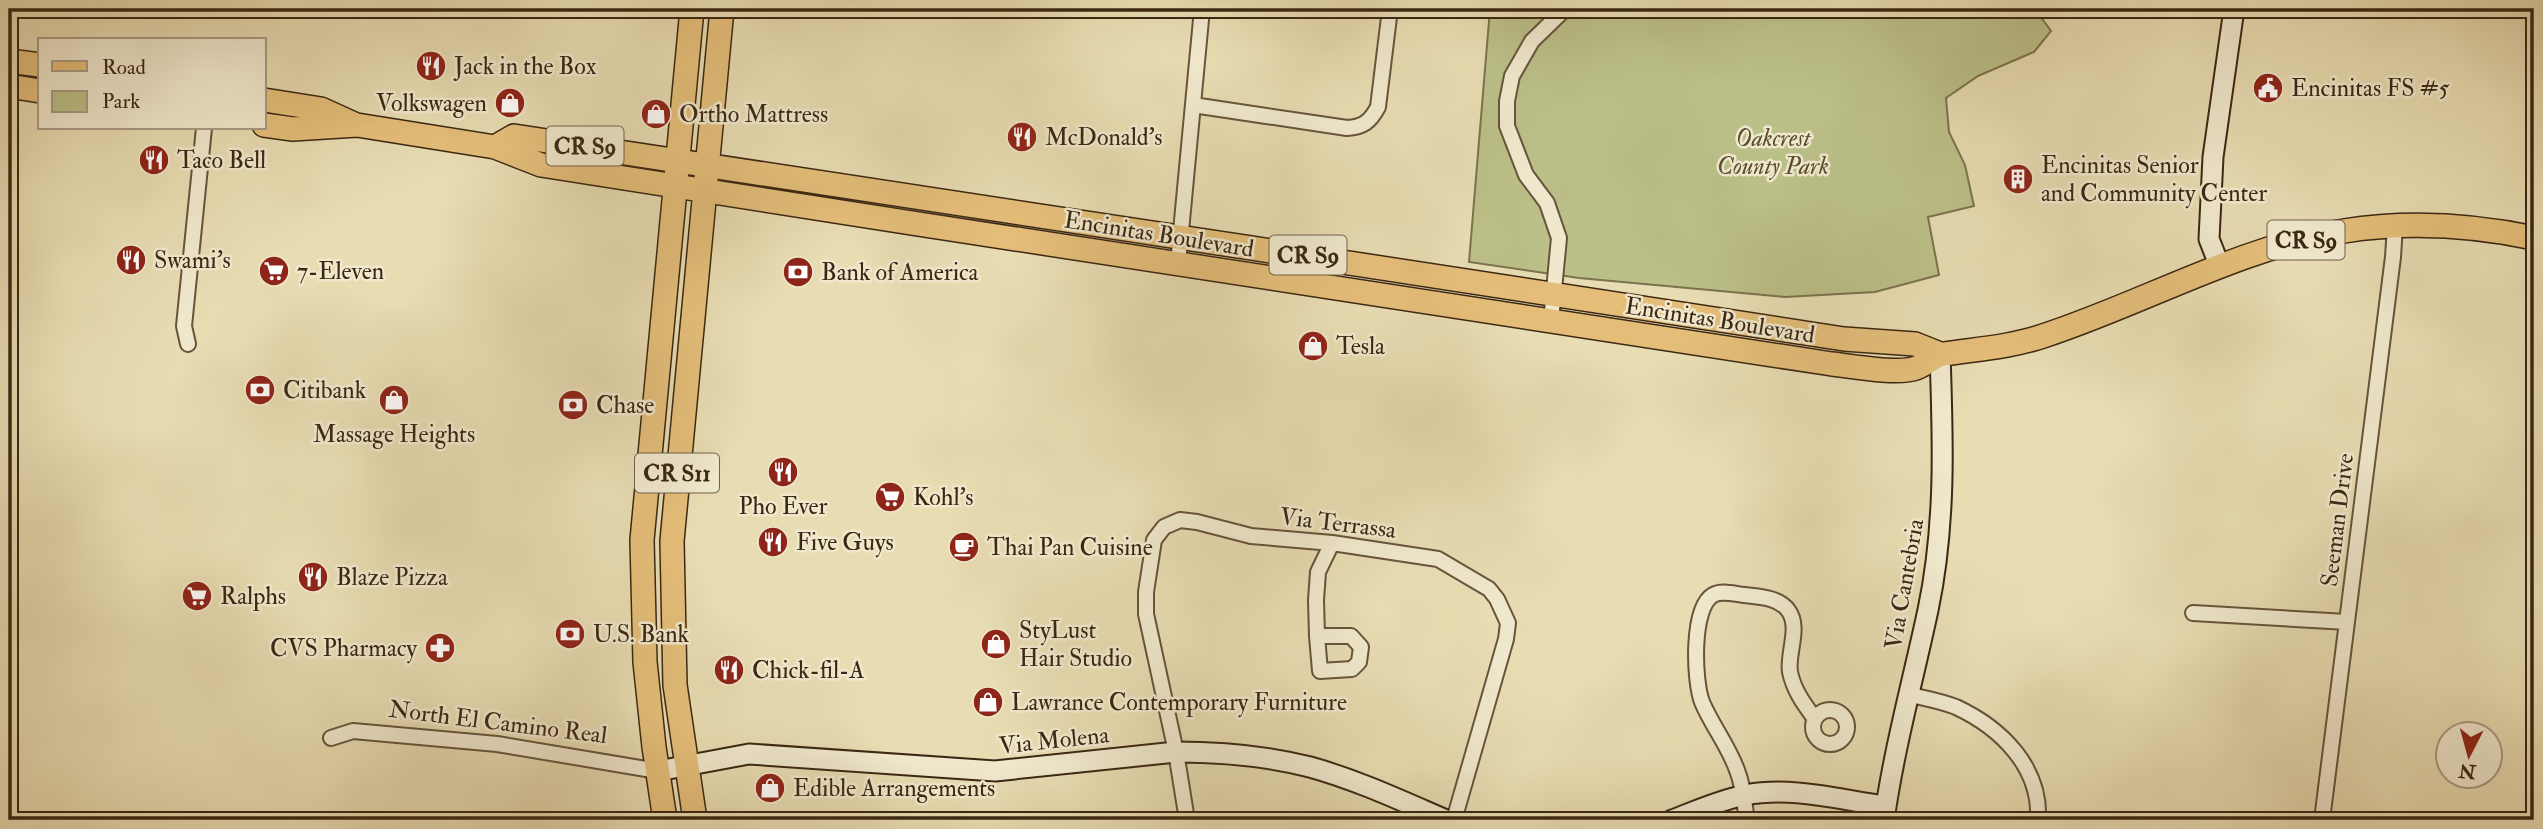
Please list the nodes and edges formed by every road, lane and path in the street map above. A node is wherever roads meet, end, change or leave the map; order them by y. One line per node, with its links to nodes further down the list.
1 (692, 9): 17 (main road)
2 (722, 9): 18 (main road)
3 (1202, 9): 12 (street)
4 (1390, 9): 12 (street)
5 (1565, 9): 28 (street)
6 (2234, 9): 27 (street)
7 (9, 61): 8 (main road)
8 (38, 65)
9 (9, 86): 10 (main road)
10 (38, 91)
11 (266, 100): 14 (main road, Encinitas Boulevard)
12 (1193, 105): 24 (street)
13 (266, 125): 14 (main road, Encinitas Boulevard / CR S9)
14 (357, 125): 16 (main road, Encinitas Boulevard / CR S9)
15 (204, 130): 30 (street)
16 (495, 146): 17 (main road, Encinitas Boulevard / CR S9); 19 (main road, Encinitas Boulevard / CR S9)
17 (677, 161): 18 (main road, Encinitas Boulevard / CR S9); 19 (main road, CR S11)
18 (708, 166): 20 (main road, CR S11); 21 (main road, Encinitas Boulevard / CR S9)
19 (674, 186): 20 (main road, Encinitas Boulevard / CR S9); 32 (main road, CR S11)
20 (705, 191): 23 (main road, Encinitas Boulevard / CR S9); 33 (main road, CR S11)
21 (1061, 220): 23 (main road); 24 (main road, Encinitas Boulevard / CR S9)
22 (2395, 226): 25 (main road, Encinitas Boulevard / CR S9); 27 (main road, Encinitas Boulevard / CR S9); 37 (street, Seeman Drive)
23 (959, 231): 26 (main road, Encinitas Boulevard / CR S9)
24 (1181, 236): 26 (street); 28 (main road, Encinitas Boulevard / CR S9)
25 (2534, 238)
26 (1178, 263): 29 (main road, Encinitas Boulevard / CR S9)
27 (2220, 267): 31 (main road, Encinitas Boulevard / CR S9)
28 (1554, 294): 29 (street); 31 (main road, Encinitas Boulevard / CR S9)
29 (1552, 321): 31 (main road, Encinitas Boulevard / CR S9)
30 (187, 344)
31 (1940, 354): 39 (street, Via Cantebria)
32 (649, 460): 33 (main road); 35 (main road, CR S11)
33 (672, 541): 40 (main road, CR S11)
34 (1332, 543): 38 (street); 43 (street, Via Terrassa); 52 (street, Via Terrassa)
35 (644, 578): 40 (main road); 45 (main road, CR S11)
36 (2193, 613): 37 (street)
37 (2347, 622): 56 (street, Seeman Drive)
38 (1317, 636)
39 (1908, 694): 47 (street, Via Cantebria); 55 (street)
40 (677, 704): 44 (main road, CR S11)
41 (1815, 719): 46 (street)
42 (331, 738): 45 (street, North El Camino Real)
43 (1177, 752): 44 (street, Via Molena); 50 (street, Via Terrassa); 51 (street, Via Molena)
44 (686, 765): 45 (street, Via Molena); 49 (main road, CR S11)
45 (658, 771): 48 (main road, CR S11)
46 (1745, 795): 47 (street); 53 (street); 54 (street)
47 (1885, 813)
48 (665, 820)
49 (695, 820)
50 (1187, 820)
51 (1446, 820)
52 (1454, 820)
53 (1672, 820)
54 (1747, 820)
55 (2038, 820)
56 (2322, 820)

